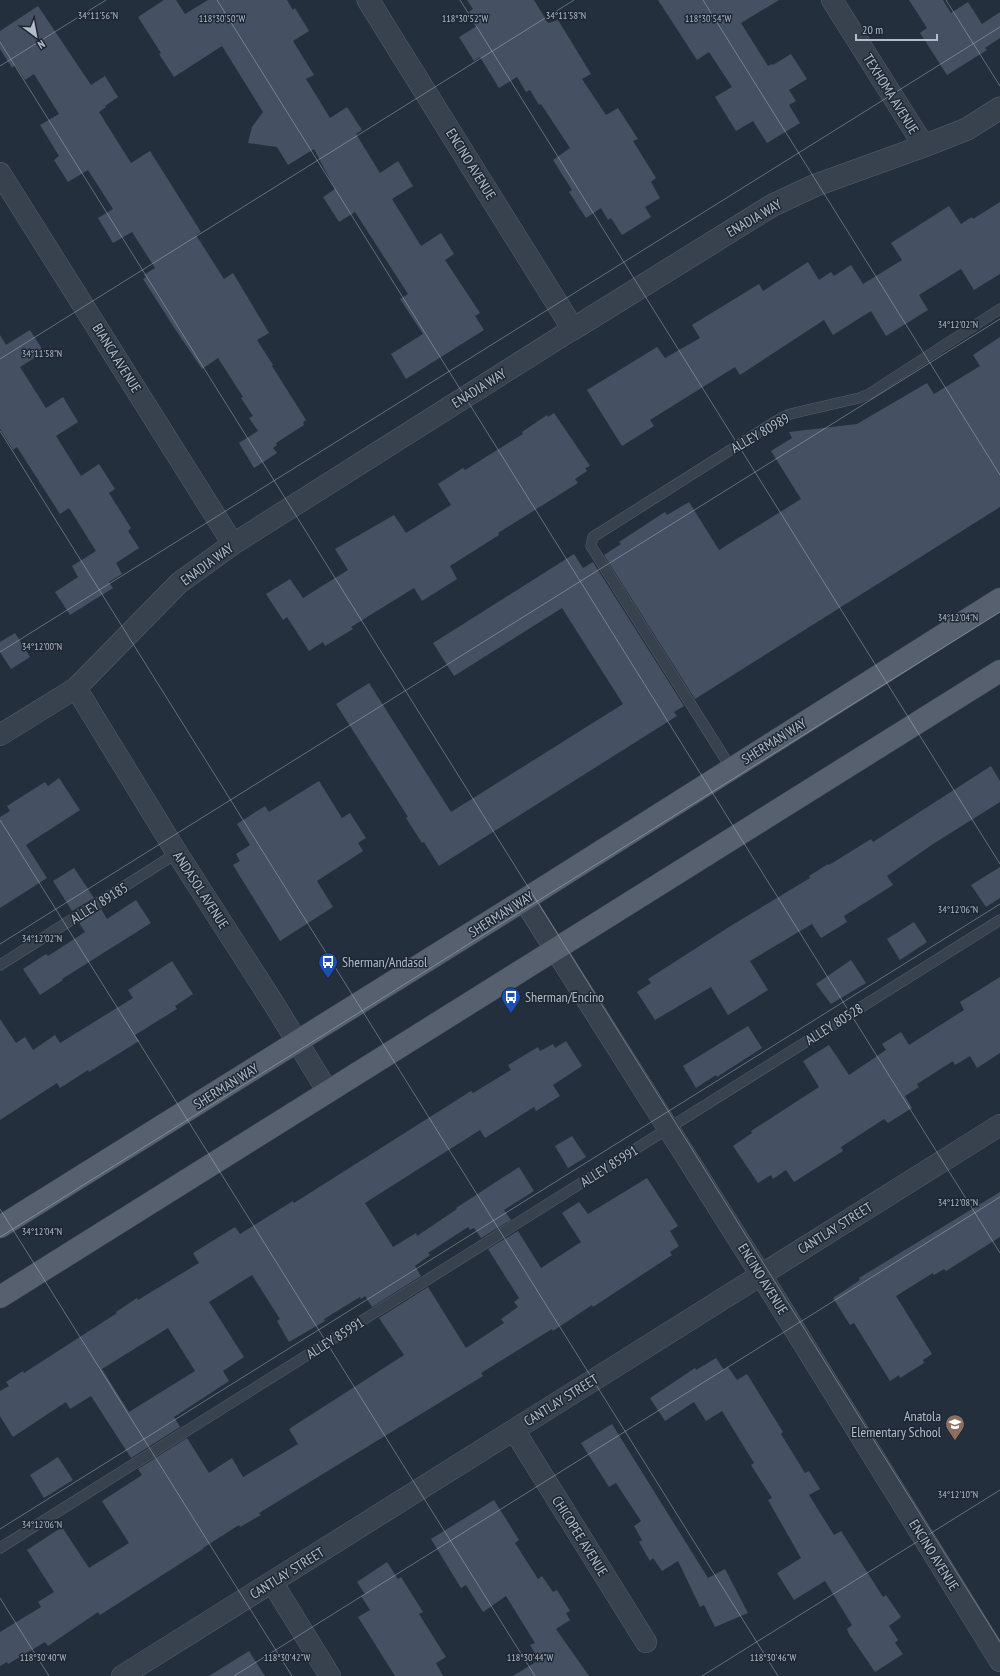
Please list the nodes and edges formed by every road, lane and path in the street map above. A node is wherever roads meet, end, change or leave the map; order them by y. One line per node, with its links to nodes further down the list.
1 (368, 0): 7 (street, ENCINO AVENUE)
2 (832, 0): 4 (street, TEXHOMA AVENUE)
3 (1000, 108): 4 (street, ENADIA WAY)
4 (924, 146): 7 (street, ENADIA WAY)
5 (0, 173): 8 (street, BIANCA AVENUE)
6 (1000, 309): 13 (lane, ALLEY 80989)
7 (573, 329): 8 (street, ENADIA WAY)
8 (233, 544): 11 (street, ENADIA WAY)
9 (1000, 599): 13 (main road, SHERMAN WAY)
10 (1000, 671): 17 (main road)
11 (76, 688): 12 (street, ENADIA WAY); 14 (street, ANDASOL AVENUE)
12 (0, 735)
13 (731, 768): 15 (main road, SHERMAN WAY)
14 (177, 853): 18 (lane, ALLEY 89185); 19 (street, ANDASOL AVENUE)
15 (524, 900): 17 (street, ENCINO AVENUE); 19 (main road, SHERMAN WAY)
16 (1000, 920): 22 (lane, ALLEY 80528)
17 (556, 950): 20 (main road); 22 (street, ENCINO AVENUE)
18 (0, 965)
19 (297, 1042): 20 (street, ANDASOL AVENUE); 23 (main road, SHERMAN WAY)
20 (328, 1092): 25 (main road)
21 (1000, 1125): 24 (street, CANTLAY STREET)
22 (669, 1129): 24 (street, ENCINO AVENUE); 27 (lane, ALLEY 85991)
23 (0, 1227)
24 (761, 1275): 26 (street, CANTLAY STREET); 30 (street, ENCINO AVENUE)
25 (0, 1297)
26 (514, 1430): 28 (street, CANTLAY STREET); 29 (street, CHICOPEE AVENUE)
27 (0, 1548)
28 (272, 1582): 31 (street, CANTLAY STREET); 32 (street)
29 (646, 1642)
30 (1000, 1661)
31 (122, 1676)
32 (330, 1676)

